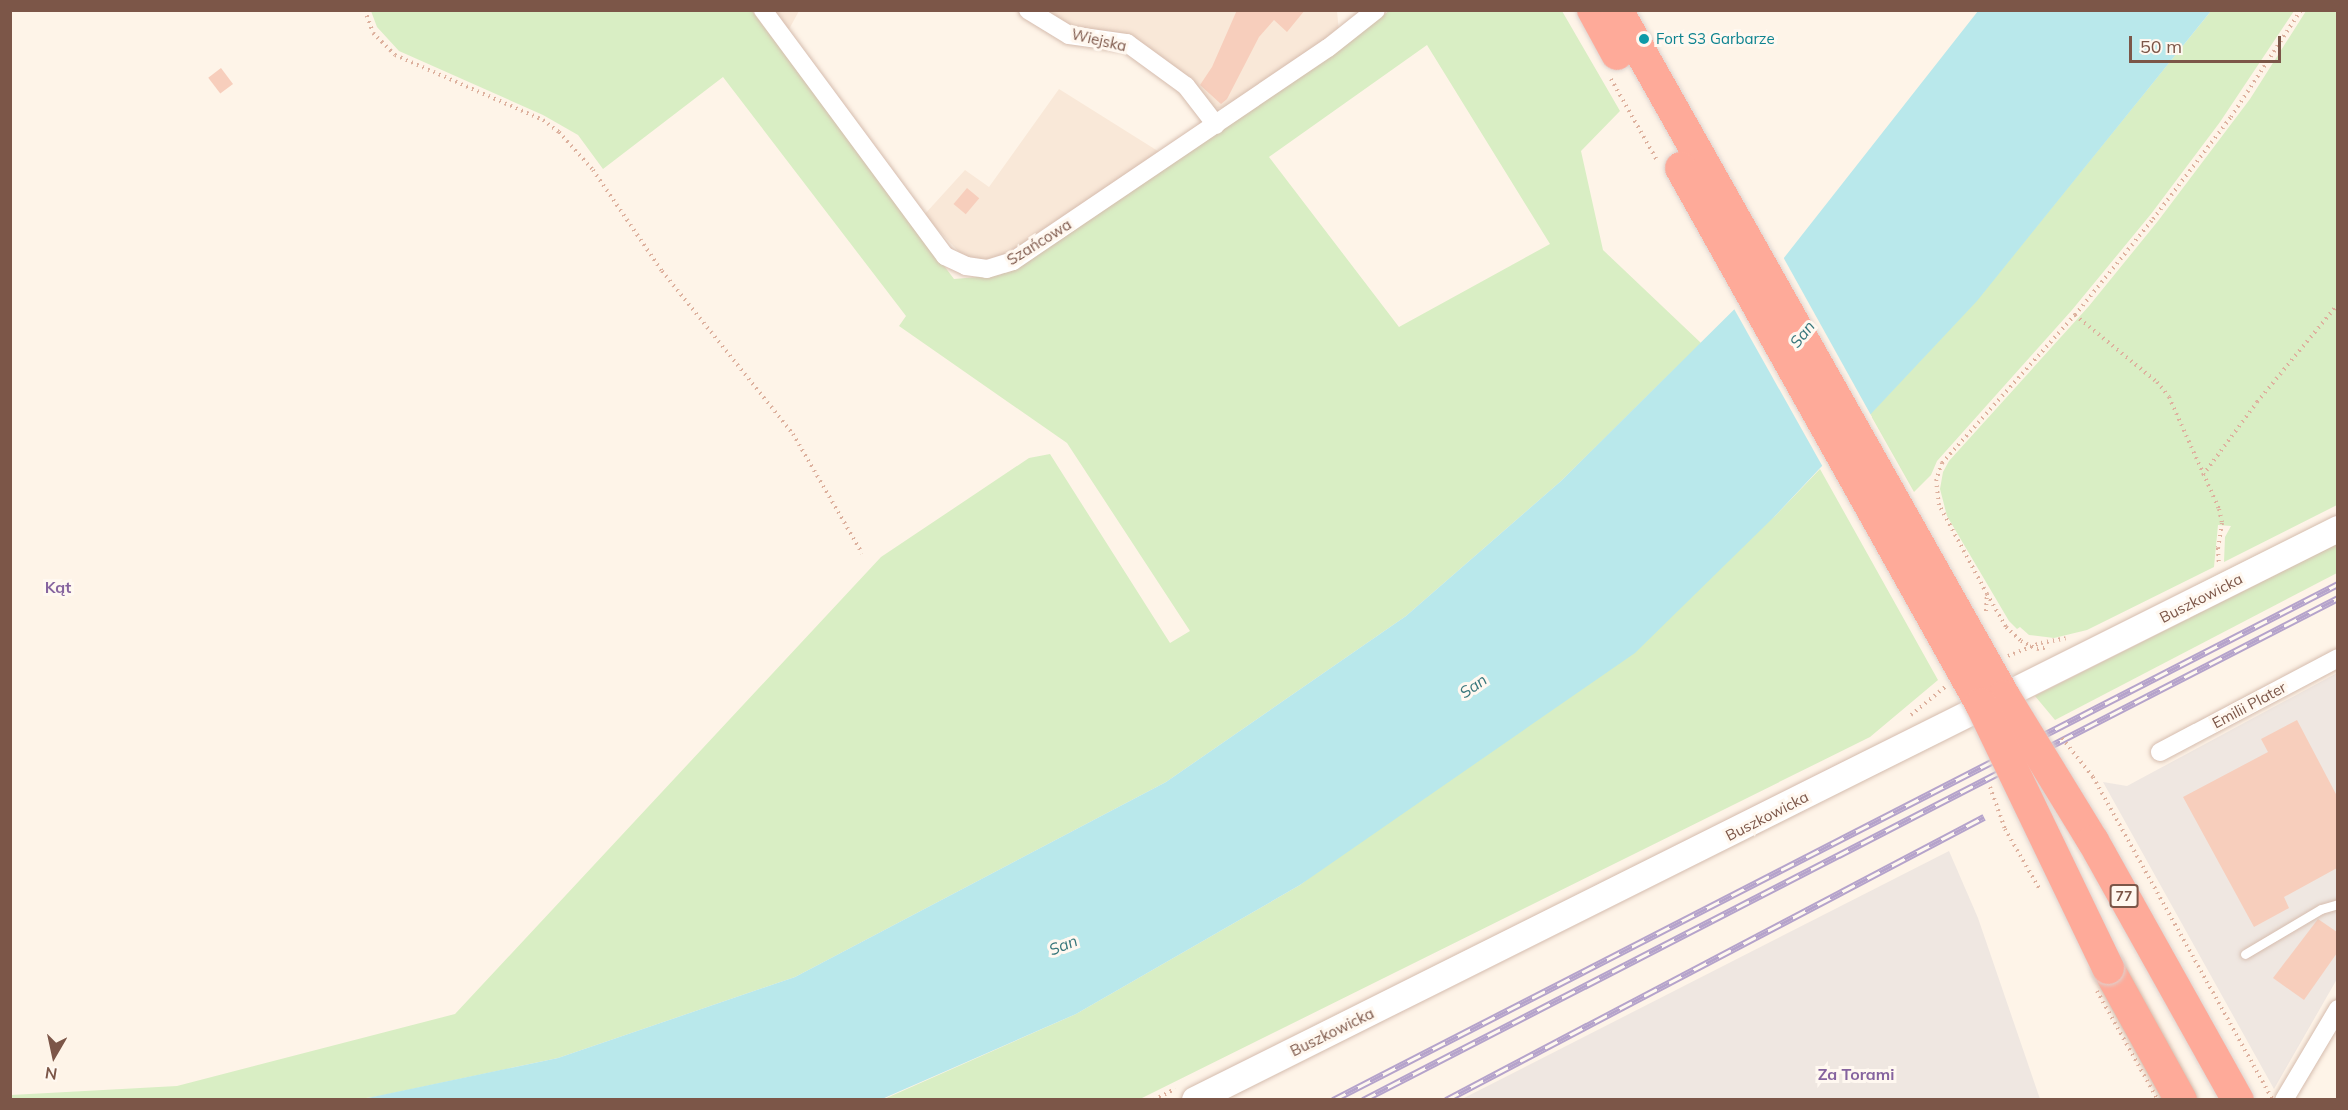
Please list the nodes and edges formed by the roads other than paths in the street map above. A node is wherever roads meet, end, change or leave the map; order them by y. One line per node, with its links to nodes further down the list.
1 (763, 10): 6 (street, Szańcowa)
2 (1028, 10): 6 (street, Wiejska)
3 (1593, 10): 14 (highway, bridge)
4 (1617, 10): 15 (highway, 77, bridge)
5 (1367, 13): 6 (street, Szańcowa)
6 (1216, 125)
7 (2337, 529): 13 (street, Buszkowicka)
8 (2337, 658): 9 (street, Emilii Plater)
9 (2160, 752)
10 (2337, 904): 11 (lane)
11 (2246, 954)
12 (2337, 1009): 16 (street)
13 (1190, 1092)
14 (2181, 1100)
15 (2238, 1100)
16 (2284, 1100)

